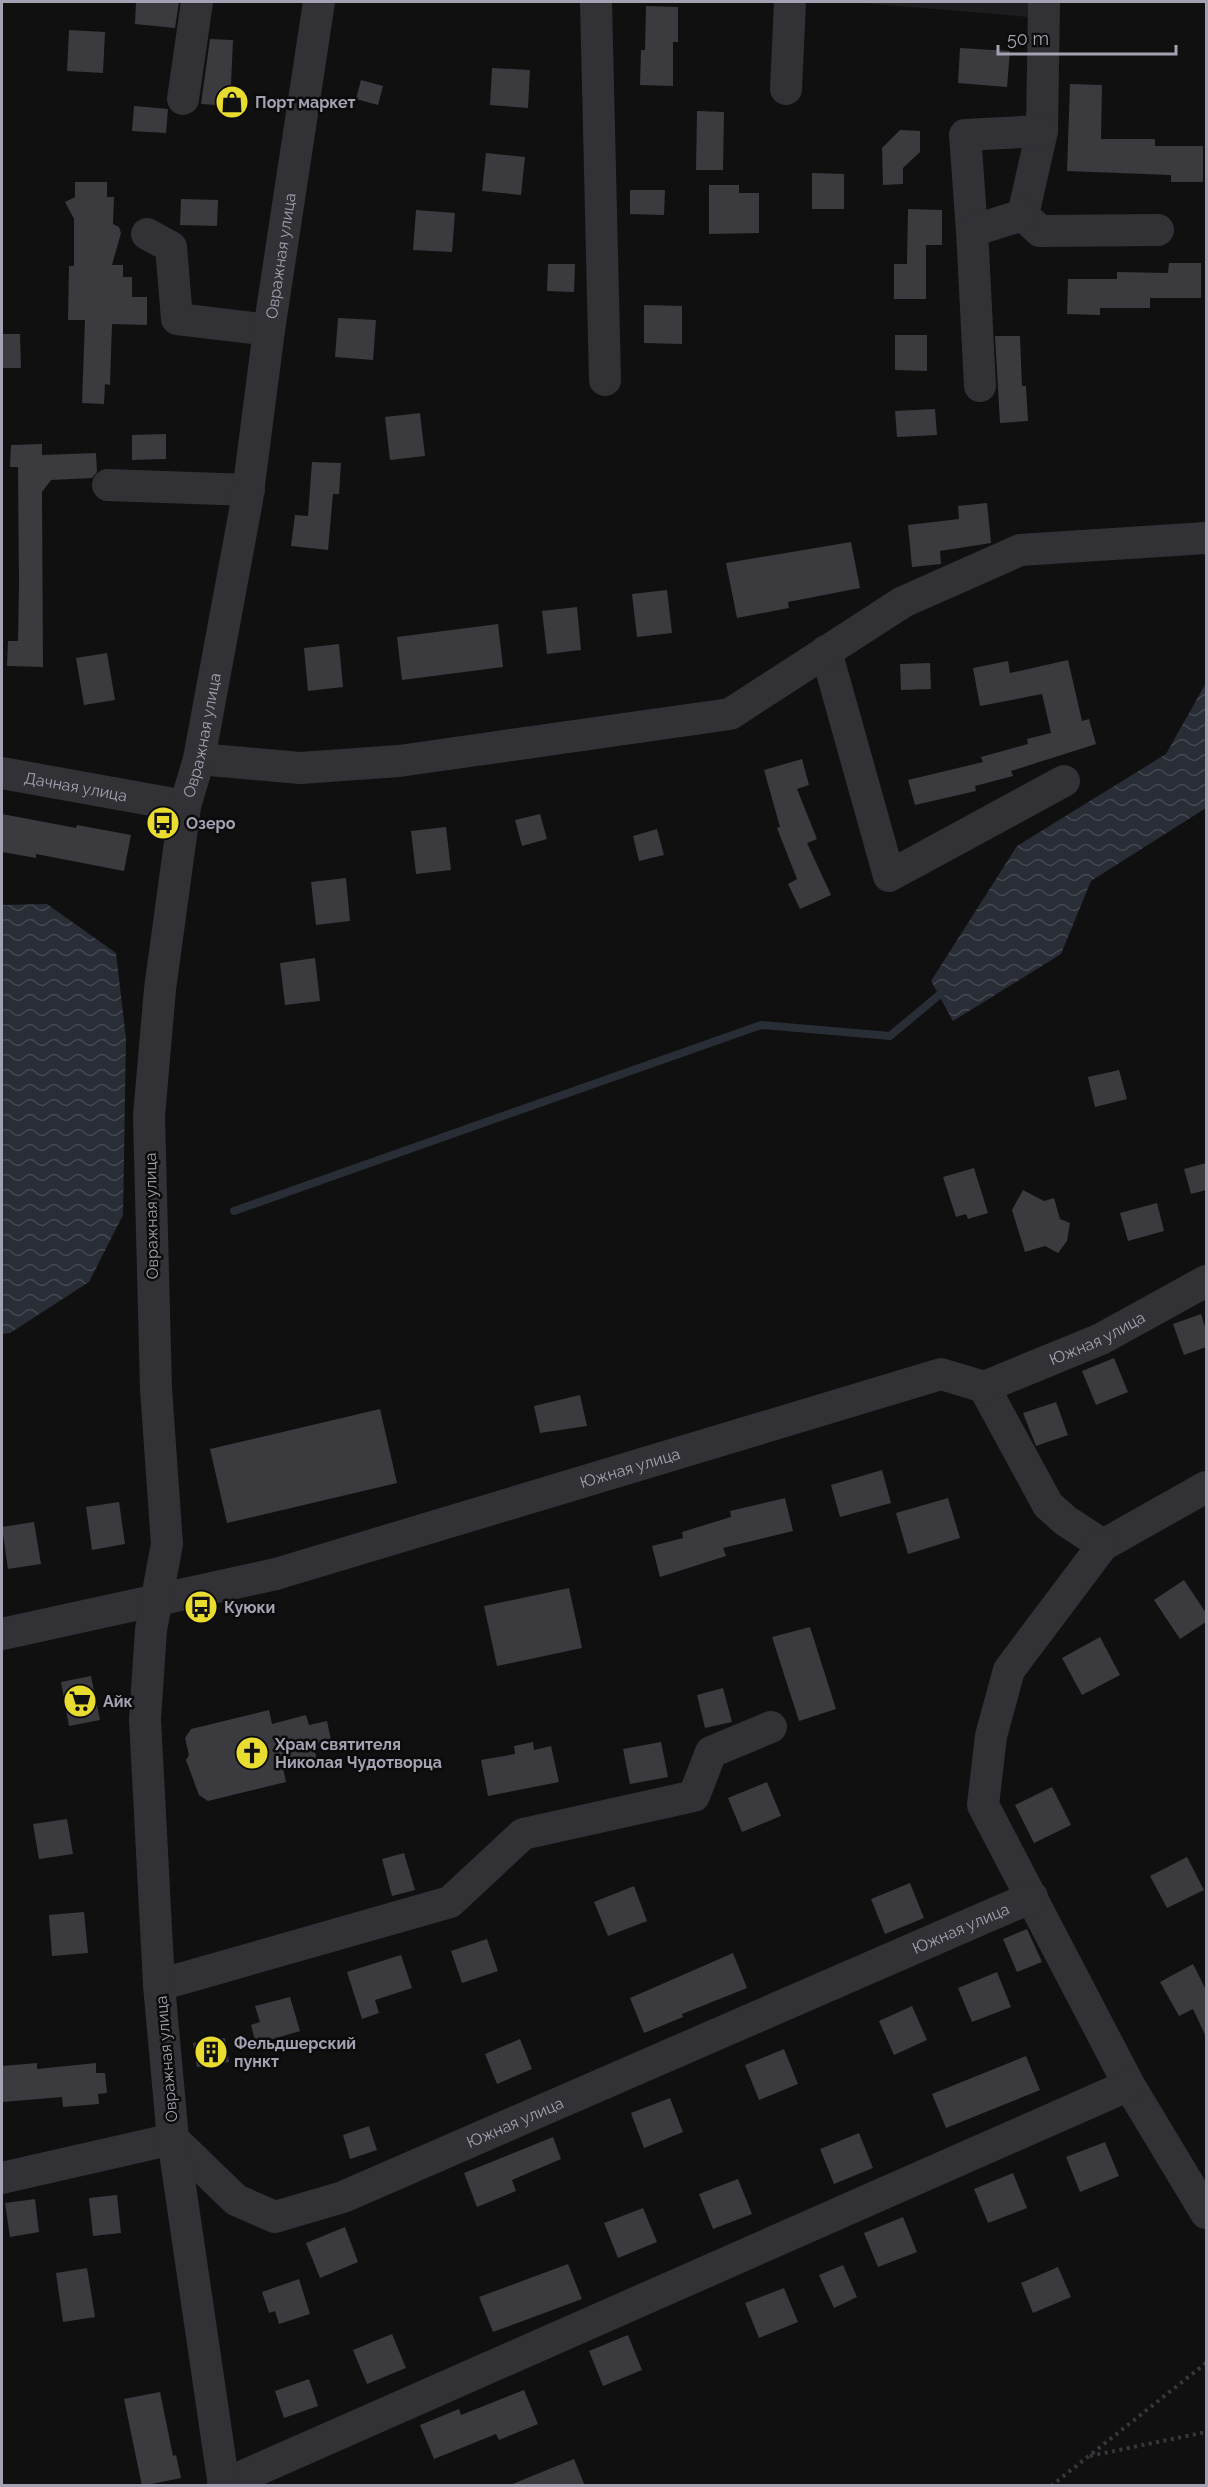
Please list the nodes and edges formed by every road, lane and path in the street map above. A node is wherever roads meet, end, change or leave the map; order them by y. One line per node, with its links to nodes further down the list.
1 (197, 2): 7 (street)
2 (320, 2): 13 (street, Овражная улица)
3 (596, 2): 14 (street)
4 (790, 2): 6 (street)
5 (1044, 2): 8 (street)
6 (786, 89)
7 (183, 99)
8 (1042, 131): 9 (street); 11 (street)
9 (1023, 215): 10 (street); 11 (street)
10 (1158, 230)
11 (972, 231): 15 (street)
12 (147, 234): 13 (street)
13 (269, 330): 17 (street, Овражная улица)
14 (605, 380)
15 (980, 386)
16 (108, 485): 17 (street)
17 (249, 490): 20 (street, Овражная улица)
18 (1206, 538): 19 (street)
19 (826, 651): 20 (street); 22 (street)
20 (200, 759): 23 (street, Овражная улица)
21 (2, 773): 23 (street, Дачная улица)
22 (1064, 781)
23 (185, 806): 28 (street, Овражная улица)
24 (1206, 1281): 25 (street, Южная улица)
25 (984, 1387): 27 (street); 28 (street, Южная улица)
26 (1206, 1487): 27 (street)
27 (1103, 1545): 31 (street)
28 (154, 1615): 29 (street, Южная улица); 32 (street, Овражная улица)
29 (2, 1634)
30 (771, 1726): 32 (street)
31 (1032, 1897): 33 (street); 34 (street, Южная улица)
32 (159, 1985): 34 (street, Овражная улица)
33 (1129, 2085): 36 (street); 40 (street)
34 (173, 2139): 35 (street); 40 (street, Овражная улица)
35 (2, 2178)
36 (1206, 2213)
37 (1206, 2363): 39 (path)
38 (1206, 2432): 39 (path)
39 (1089, 2456): 41 (path)
40 (223, 2485)
41 (1051, 2486)

